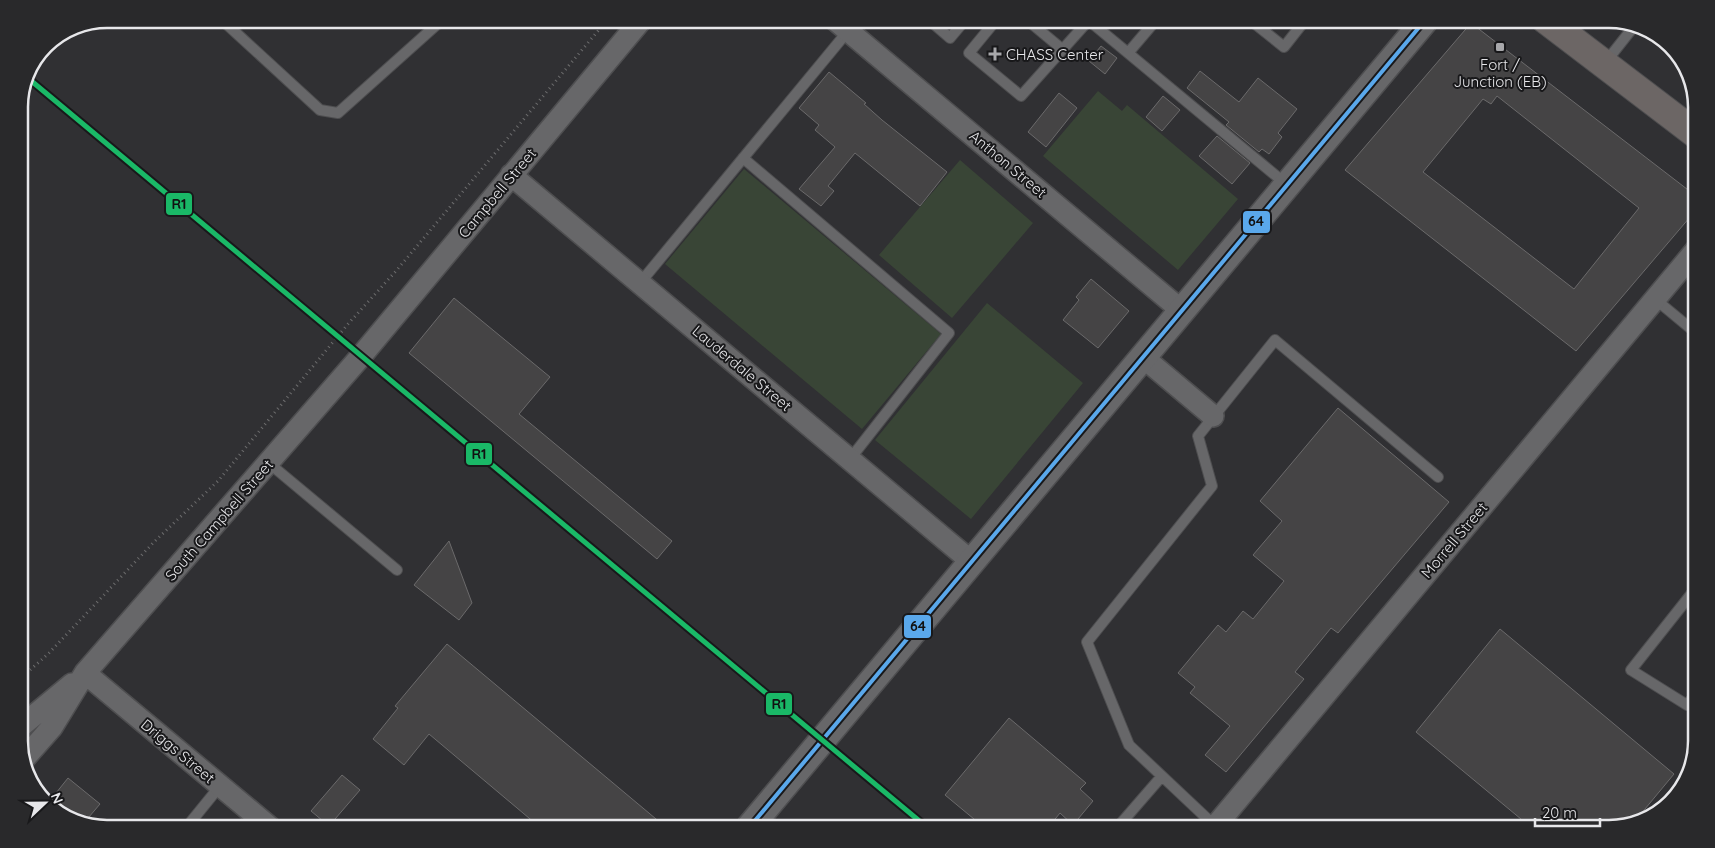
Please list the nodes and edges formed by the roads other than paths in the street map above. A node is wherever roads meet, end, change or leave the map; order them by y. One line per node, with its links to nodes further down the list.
1 (232, 28): 2 (lane)
2 (433, 28)
3 (634, 28): 23 (street, Campbell Street)
4 (839, 28): 22 (lane)
5 (845, 28): 28 (street, Anthon Street)
6 (938, 28): 7 (lane)
7 (958, 28)
8 (990, 28): 18 (lane)
9 (1037, 28): 18 (lane)
10 (1084, 28): 18 (lane)
11 (1100, 28): 19 (lane)
12 (1149, 28): 19 (lane)
13 (1261, 28): 14 (lane)
14 (1299, 28)
15 (1418, 28): 24 (street)
16 (1557, 28): 20 (main road)
17 (1630, 31): 20 (lane)
18 (1062, 49)
19 (1128, 53): 24 (lane)
20 (1604, 64): 21 (main road)
21 (1687, 127)
22 (743, 158): 26 (lane); 33 (lane)
23 (511, 175): 26 (street, Lauderdale Street); 31 (street, Campbell Street)
24 (1286, 185): 28 (street)
25 (1687, 260): 27 (street, Morrell Street)
26 (640, 283): 33 (street, Lauderdale Street)
27 (1655, 299): 29 (lane); 50 (street, Morrell Street)
28 (1181, 310): 30 (street)
29 (1687, 327)
30 (1144, 358): 32 (street); 36 (street)
31 (351, 366): 34 (street, South Campbell Street)
32 (1213, 416): 35 (lane); 43 (lane)
33 (850, 459): 36 (street, Lauderdale Street)
34 (270, 464): 37 (lane); 39 (street, South Campbell Street)
35 (1438, 477)
36 (972, 562): 47 (street)
37 (397, 570)
38 (1688, 598): 40 (lane)
39 (86, 673): 41 (street, South Campbell Street); 42 (street, South Campbell Street); 44 (street, Driggs Street)
40 (1688, 704)
41 (28, 721)
42 (29, 754)
43 (1162, 776): 48 (lane); 49 (lane)
44 (220, 786): 45 (lane); 46 (street, Driggs Street)
45 (192, 821)
46 (262, 821)
47 (755, 821)
48 (1123, 821)
49 (1207, 821)
50 (1220, 821)

